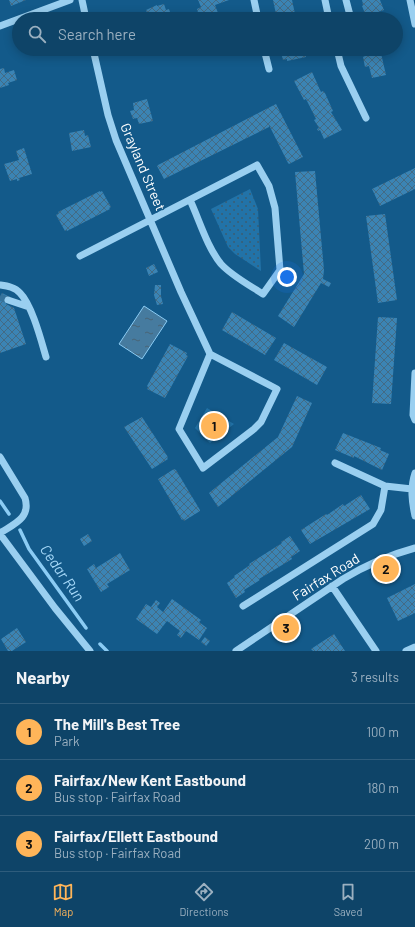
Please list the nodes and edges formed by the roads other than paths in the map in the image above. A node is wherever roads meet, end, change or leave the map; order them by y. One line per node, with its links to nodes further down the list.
1 (70, 0): 7 (street)
2 (82, 0): 8 (street)
3 (254, 0): 9 (street)
4 (325, 0): 10 (street)
5 (346, 0): 11 (street)
6 (410, 0): 13 (street)
7 (38, 12)
8 (85, 12)
9 (257, 12)
10 (328, 12)
11 (349, 12)
12 (12, 22): 14 (street)
13 (415, 24)
14 (0, 26)
15 (95, 56): 21 (street, Grayland Street)
16 (266, 56): 18 (street)
17 (339, 56): 19 (street)
18 (269, 69)
19 (366, 118)
20 (190, 200): 20 (street); 21 (street)
21 (151, 220): 22 (street); 26 (street, Grayland Street)
22 (80, 256)
23 (0, 285): 25 (street)
24 (8, 300): 25 (street)
25 (29, 307): 27 (street)
26 (210, 354): 26 (street)
27 (46, 357)
28 (415, 373): 29 (street)
29 (415, 420)
30 (0, 457): 36 (street)
31 (335, 463): 33 (street)
32 (415, 473): 34 (street)
33 (386, 486): 34 (street); 39 (street)
34 (412, 489): 35 (street)
35 (415, 516)
36 (0, 534): 41 (street)
37 (415, 548): 38 (street, Fairfax Road)
38 (332, 586): 42 (street, Fairfax Road); 43 (street)
39 (243, 606)
40 (415, 647): 44 (street)
41 (90, 651)
42 (236, 651)
43 (376, 651)
44 (406, 651)

